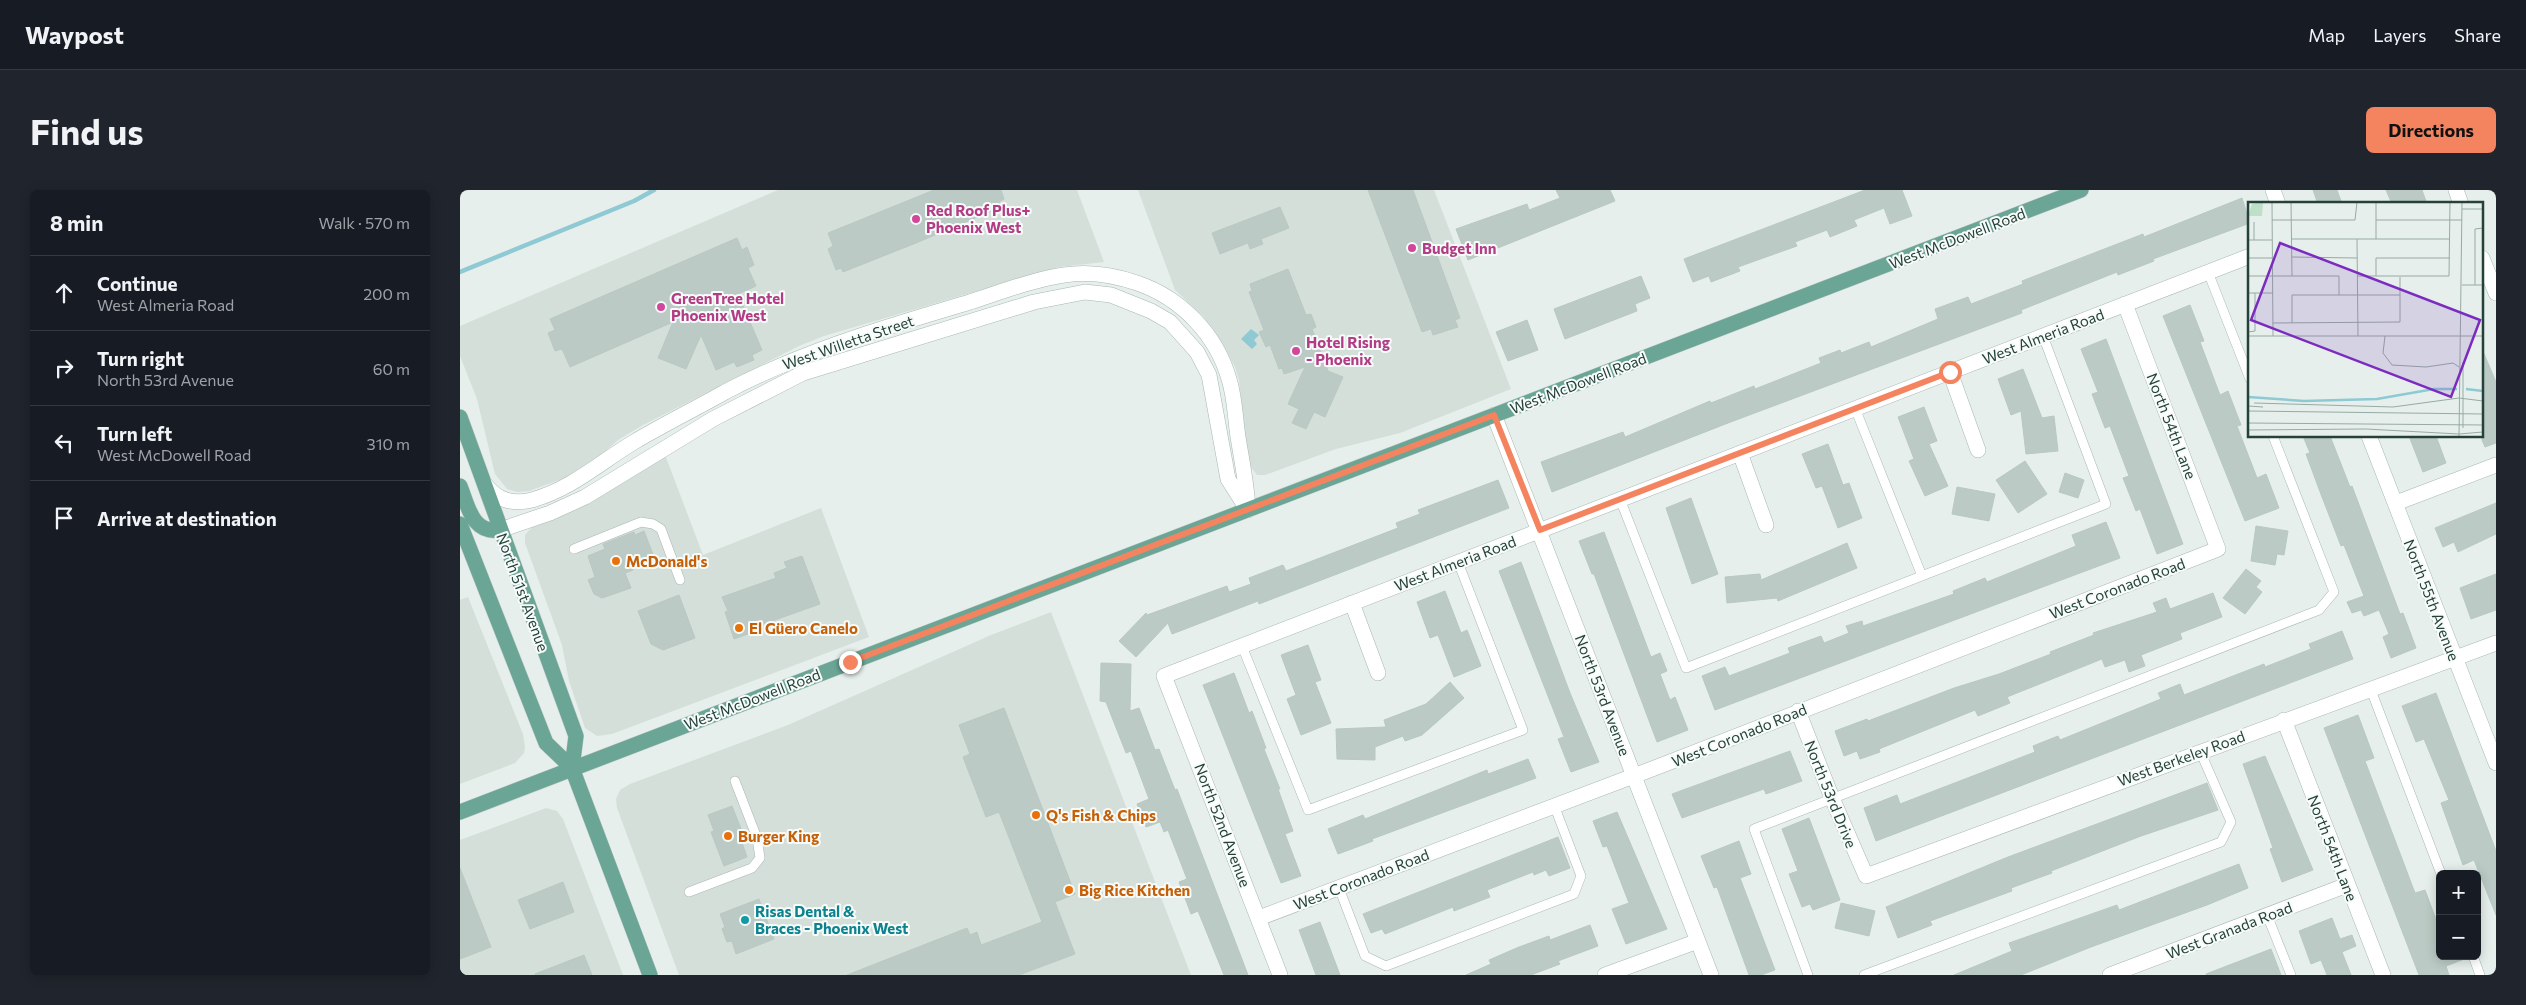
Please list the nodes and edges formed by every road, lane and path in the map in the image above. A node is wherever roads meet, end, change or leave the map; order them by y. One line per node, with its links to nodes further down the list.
1 (2081, 190): 15 (main road, West McDowell Road)
2 (2273, 190): 4 (street)
3 (2456, 190): 5 (street)
4 (2277, 202)
5 (2460, 202)
6 (2248, 257): 8 (street, West Almeria Road)
7 (2484, 263): 9 (street)
8 (2208, 272): 10 (street, West Almeria Road); 13 (lane)
9 (2496, 293)
10 (2125, 304): 11 (street, West Almeria Road); 32 (street, North 54th Lane)
11 (2043, 336): 12 (street, West Almeria Road); 34 (lane)
12 (1950, 372): 14 (street, West Almeria Road); 19 (street)
13 (2248, 373)
14 (1855, 408): 20 (street, West Almeria Road); 34 (lane)
15 (1494, 415): 26 (main road, West McDowell Road); 30 (street, North 53rd Avenue)
16 (460, 417): 22 (main road, North 51st Avenue)
17 (2273, 438): 50 (lane)
18 (2370, 438): 25 (street, North 55th Avenue)
19 (1978, 450)
20 (1740, 453): 24 (street, West Almeria Road); 28 (street)
21 (2496, 465): 25 (street)
22 (483, 482): 26 (street, West Willetta Street); 29 (main road, North 51st Avenue)
23 (460, 486): 29 (main road)
24 (1620, 499): 30 (street, West Almeria Road); 34 (lane)
25 (2396, 503): 39 (street, North 55th Avenue)
26 (1248, 510): 29 (street, West Willetta Street); 47 (main road, West McDowell Road)
27 (460, 524): 47 (main road, North 51st Avenue)
28 (1766, 525)
29 (500, 530): 47 (main road, North 51st Avenue)
30 (1540, 530): 33 (street, West Almeria Road); 48 (street, North 53rd Avenue)
31 (574, 549): 35 (lane)
32 (2218, 549): 43 (street, West Coronado Road)
33 (1458, 562): 36 (street, West Almeria Road); 38 (lane)
34 (1922, 576)
35 (680, 580)
36 (1352, 603): 38 (street, West Almeria Road); 40 (street)
37 (2496, 643): 39 (street, West Berkeley Road)
38 (1242, 646): 41 (street, West Almeria Road)
39 (2455, 659): 42 (street, West Berkeley Road); 46 (street, North 55th Avenue)
40 (1378, 673)
41 (1164, 676): 59 (street, North 52nd Avenue)
42 (2371, 690): 44 (street, West Berkeley Road); 53 (lane)
43 (1798, 711): 48 (street, West Coronado Road); 50 (street, North 53rd Drive)
44 (2284, 720): 45 (street, West Berkeley Road); 55 (street, North 54th Lane)
45 (2200, 751): 54 (street, West Berkeley Road); 67 (lane)
46 (2496, 763)
47 (572, 768): 52 (main road, West McDowell Road); 63 (main road, North 51st Avenue)
48 (1634, 776): 51 (street, West Coronado Road); 60 (street, North 53rd Avenue)
49 (735, 781): 57 (lane)
50 (1832, 798): 54 (street, North 53rd Drive); 66 (lane)
51 (1554, 805): 56 (street, West Coronado Road); 56 (lane)
52 (460, 812)
53 (2439, 870)
54 (1866, 876)
55 (2347, 885): 58 (street, West Granada Road); 70 (street, North 54th Lane)
56 (1339, 888): 59 (street, West Coronado Road)
57 (689, 892)
58 (2267, 915): 68 (street, West Granada Road); 69 (lane)
59 (1259, 918): 64 (street, North 52nd Avenue)
60 (1698, 941): 62 (street); 65 (street, North 53rd Avenue)
61 (2474, 960): 71 (lane)
62 (1614, 973)
63 (650, 975)
64 (1280, 975)
65 (1711, 975)
66 (1808, 975)
67 (1864, 975)
68 (2110, 975)
69 (2291, 975)
70 (2382, 975)
71 (2480, 975)

